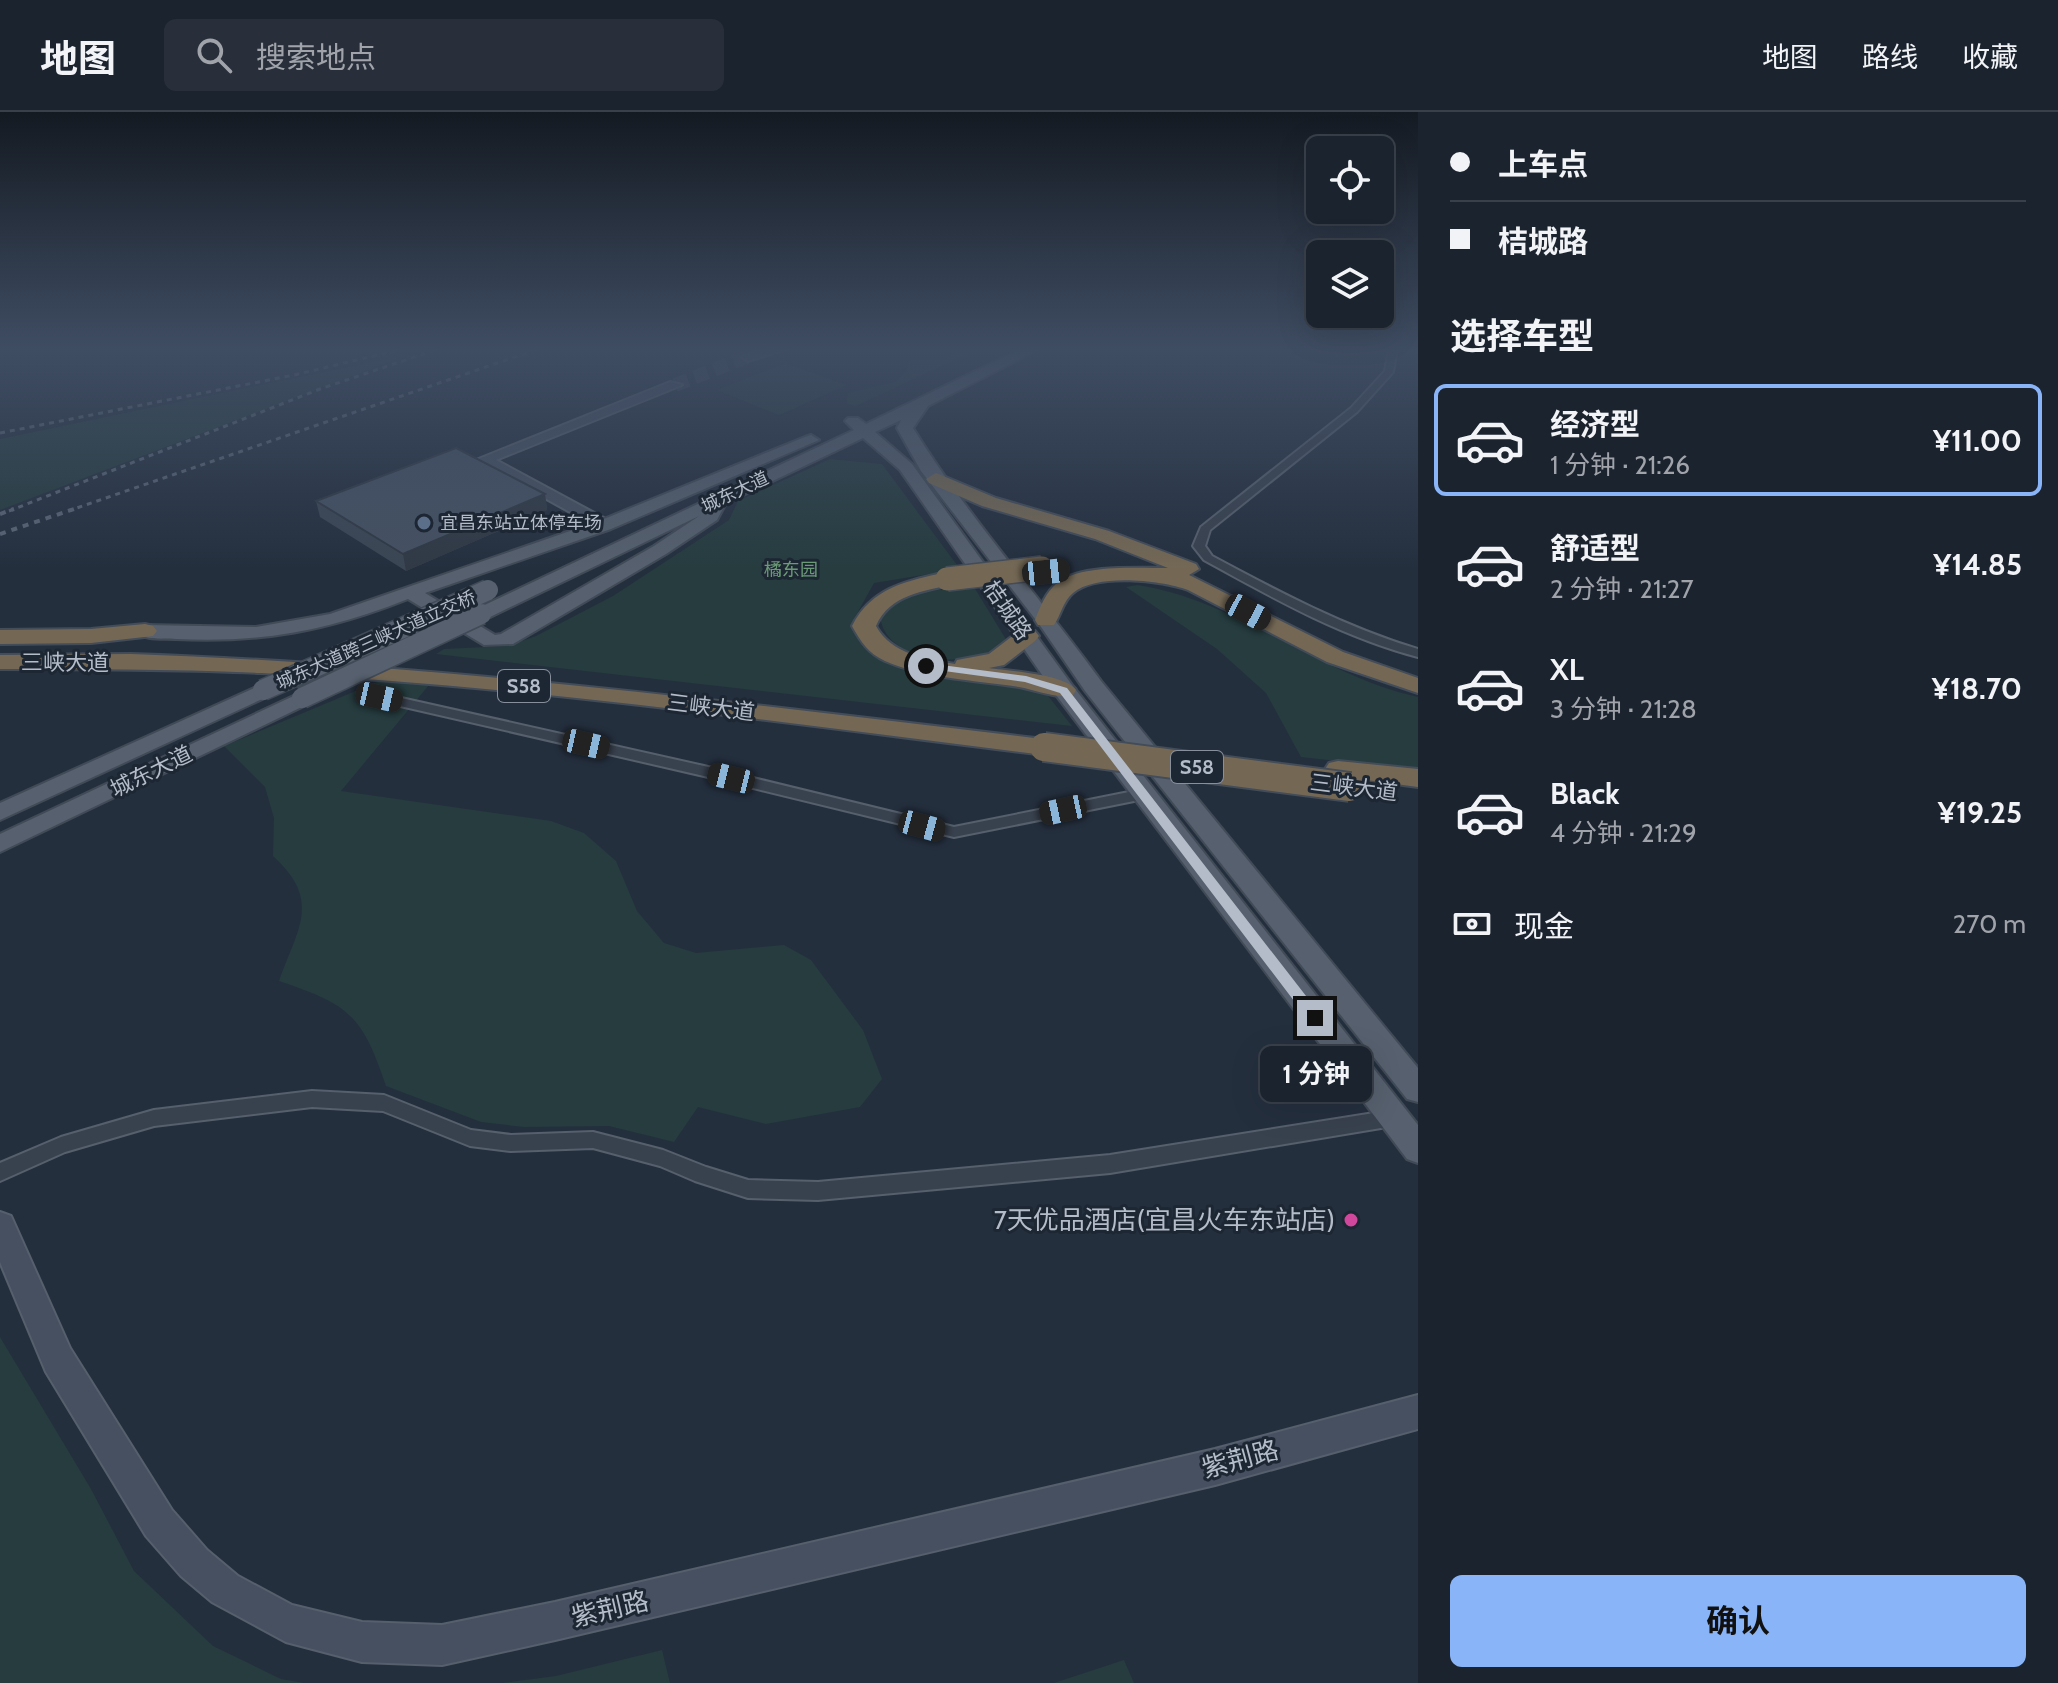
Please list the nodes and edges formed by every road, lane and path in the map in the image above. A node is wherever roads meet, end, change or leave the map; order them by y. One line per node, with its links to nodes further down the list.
1 (580, 422): 11 (street)
2 (867, 422): 6 (main road, 城东大道)
3 (868, 422): 7 (main road, 城东大道); 8 (main road, 桔城路); 9 (main road, 桔城路)
4 (907, 422): 9 (main road)
5 (1339, 422): 23 (street)
6 (811, 440): 11 (main road); 15 (main road, 城东大道)
7 (800, 462): 8 (main road); 10 (main road, 城东大道)
8 (906, 467): 21 (main road, 桔城路)
9 (936, 479): 17 (highway); 19 (main road, 桔城路)
10 (719, 500): 16 (main road); 18 (main road, 城东大道)
11 (605, 525): 16 (main road)
12 (1044, 570): 13 (highway); 14 (highway, bridge); 17 (highway)
13 (1168, 575): 19 (highway); 27 (highway)
14 (948, 581): 21 (highway); 29 (highway)
15 (488, 590): 28 (main road, 城东大道跨三峡大道立交桥, bridge)
16 (409, 592): 20 (main road)
17 (1238, 597): 26 (highway)
18 (481, 614): 31 (main road, 城东大道跨三峡大道立交桥, bridge)
19 (1046, 620): 39 (main road, 桔城路)
20 (145, 631): 22 (highway)
21 (1027, 636): 29 (main road, 桔城路)
22 (0, 637)
23 (1418, 653)
24 (0, 654): 32 (highway, 三峡大道 / S58)
25 (0, 662): 32 (highway, 三峡大道 / S58)
26 (1418, 678)
27 (1418, 686)
28 (263, 690): 37 (main road, 城东大道)
29 (1064, 690): 35 (main road, 桔城路)
30 (379, 697): 35 (street)
31 (302, 698): 38 (main road, 城东大道)
32 (1042, 740): 33 (highway, 三峡大道 / S58, bridge)
33 (1344, 778): 34 (highway, 三峡大道 / S58); 36 (highway, 三峡大道 / S58)
34 (1418, 778)
35 (1144, 794): 40 (main road, 桔城路)
36 (1418, 796)
37 (0, 812)
38 (0, 844)
39 (1418, 1090)
40 (1393, 1118): 41 (main road, 桔城路); 42 (street)
41 (1418, 1149)
42 (0, 1172)
43 (0, 1226): 44 (street, 紫荆路)
44 (1418, 1412)

